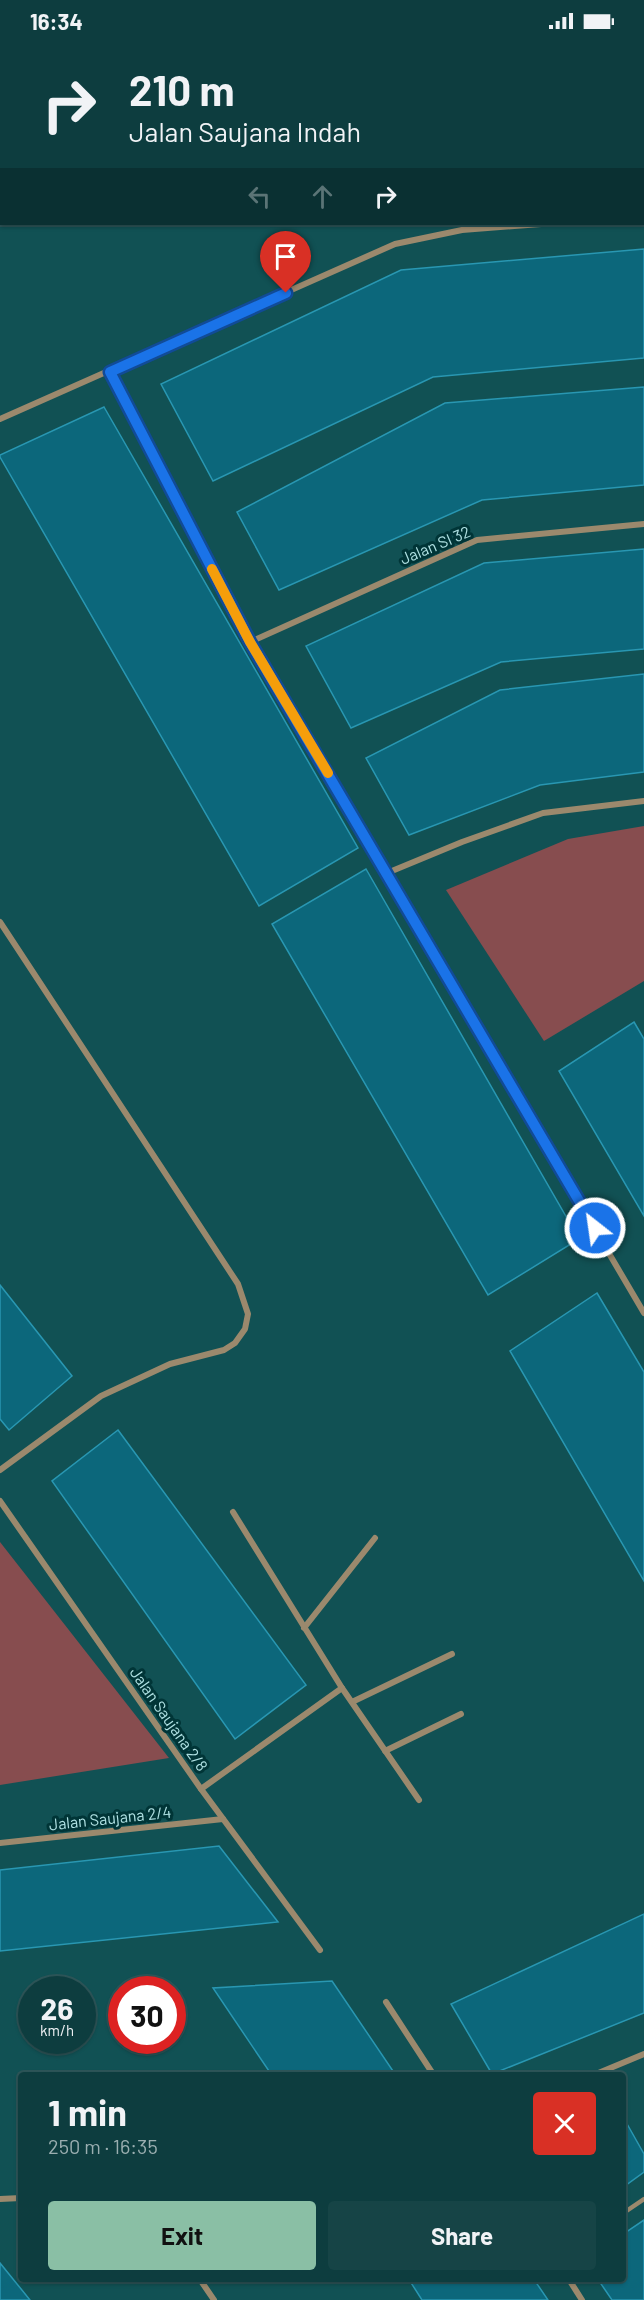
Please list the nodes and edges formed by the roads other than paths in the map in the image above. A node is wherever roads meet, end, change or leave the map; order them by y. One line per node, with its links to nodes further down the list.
1 (515, 225): 2 (street)
2 (462, 227): 3 (street)
3 (110, 372): 4 (street); 6 (street)
4 (0, 419)
5 (644, 524): 6 (street, Jalan SI 32)
6 (250, 642): 8 (street)
7 (644, 801): 8 (street)
8 (387, 873): 10 (street)
9 (0, 922): 11 (street)
10 (644, 1312)
11 (0, 1470)
12 (0, 1501): 21 (street, Jalan Saujana 2/8)
13 (233, 1512): 15 (street)
14 (375, 1538): 15 (street)
15 (304, 1628): 17 (street)
16 (452, 1654): 18 (street)
17 (342, 1688): 18 (street); 21 (street)
18 (352, 1702): 20 (street)
19 (461, 1714): 20 (street)
20 (385, 1751): 22 (street)
21 (201, 1789): 23 (street, Jalan Saujana 2/8)
22 (419, 1800)
23 (223, 1819): 24 (street, Jalan Saujana 2/4); 25 (street, Jalan Saujana 2/8)
24 (0, 1843)
25 (320, 1950)
26 (386, 2002): 28 (street)
27 (644, 2054): 29 (street)
28 (432, 2072)
29 (601, 2072)
30 (18, 2198): 31 (street)
31 (0, 2199)
32 (644, 2199): 33 (lane)
33 (626, 2211)
34 (202, 2282): 36 (street)
35 (571, 2282): 37 (street)
36 (214, 2300)
37 (582, 2300)

